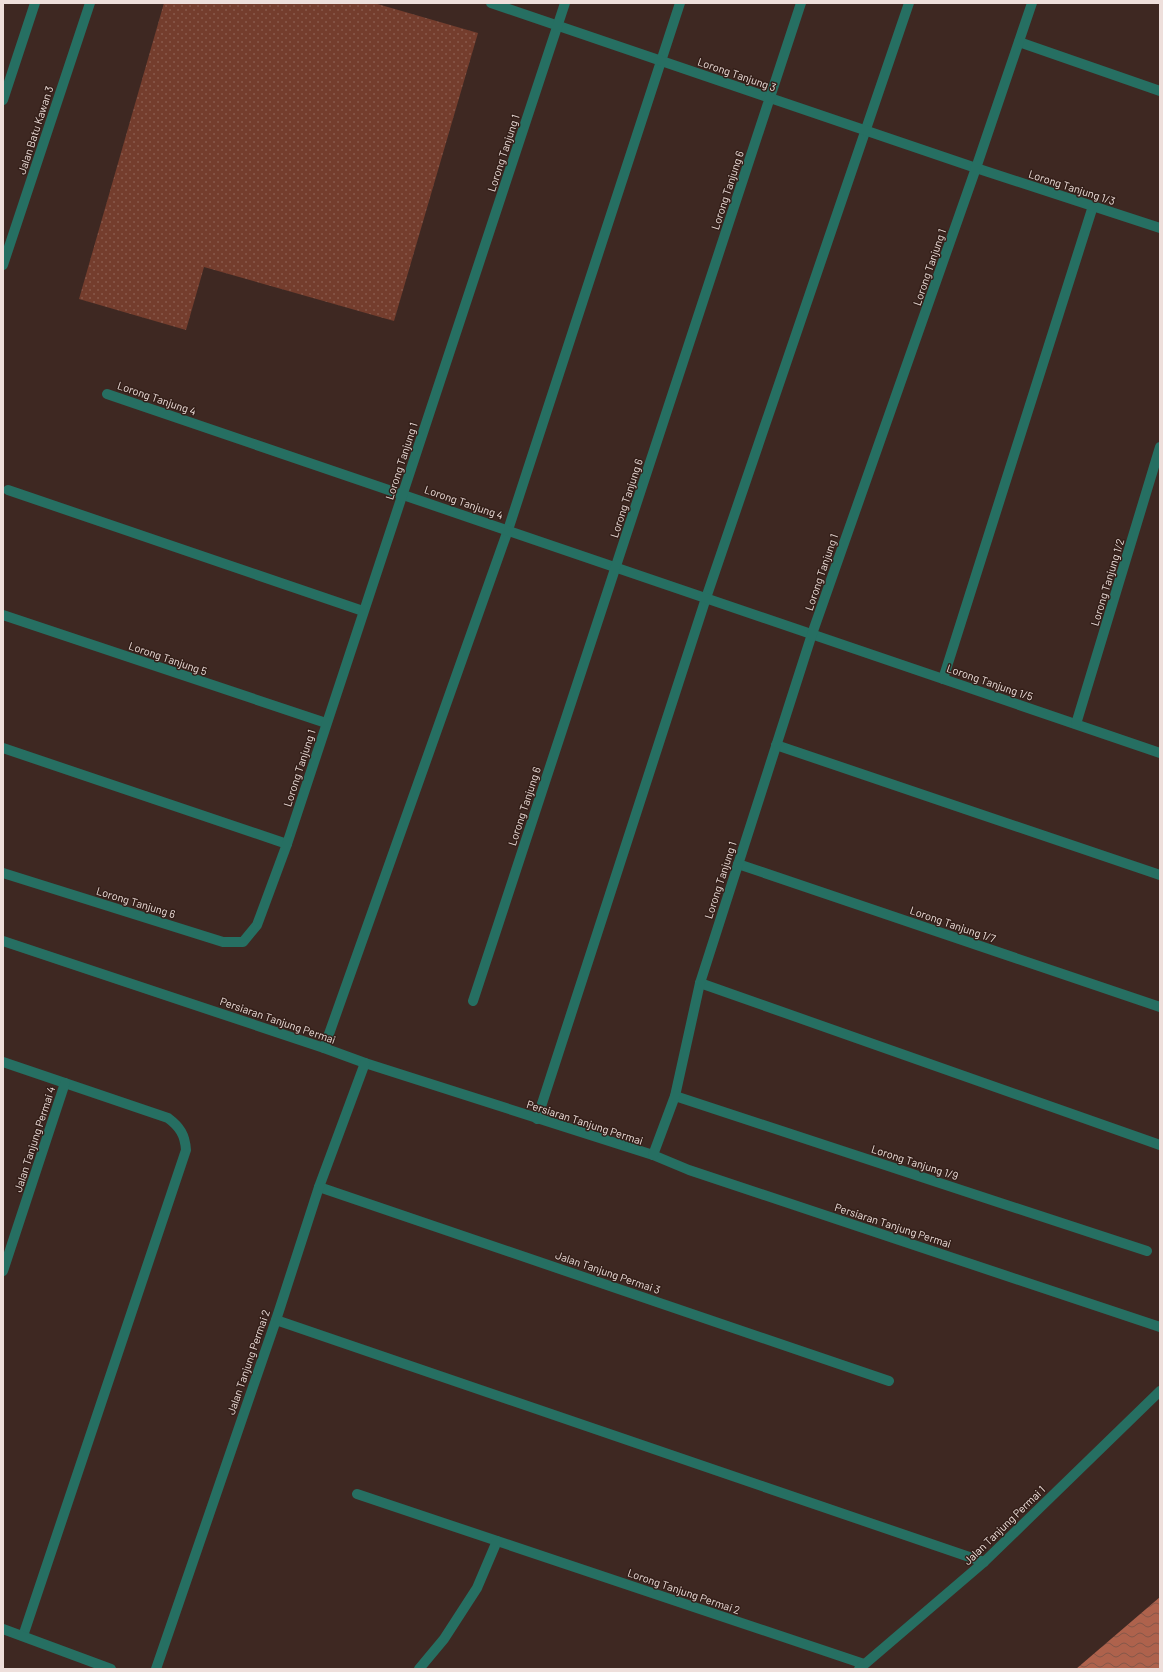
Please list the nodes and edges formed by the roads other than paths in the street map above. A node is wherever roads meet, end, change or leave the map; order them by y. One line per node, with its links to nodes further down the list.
1 (35, 3): 14 (street)
2 (90, 3): 19 (street, Jalan Batu Kawan 3)
3 (490, 3): 9 (street, Lorong Tanjung 3)
4 (565, 3): 9 (street, Lorong Tanjung 1)
5 (680, 3): 11 (street)
6 (801, 3): 13 (street, Lorong Tanjung 6)
7 (909, 3): 15 (street)
8 (1032, 3): 10 (street, Lorong Tanjung 1)
9 (557, 26): 11 (street, Lorong Tanjung 3); 23 (street, Lorong Tanjung 1)
10 (1019, 42): 12 (street); 16 (street, Lorong Tanjung 1)
11 (661, 61): 13 (street, Lorong Tanjung 3); 24 (street)
12 (1160, 91)
13 (770, 97): 15 (street, Lorong Tanjung 3); 25 (street, Lorong Tanjung 6)
14 (3, 100)
15 (866, 130): 16 (street, Lorong Tanjung 3); 26 (street)
16 (976, 168): 17 (street, Lorong Tanjung 1/3); 29 (street, Lorong Tanjung 1)
17 (1093, 206): 18 (street, Lorong Tanjung 1/3); 30 (street)
18 (1160, 228)
19 (3, 265)
20 (107, 394): 23 (street, Lorong Tanjung 4)
21 (1160, 447): 32 (street, Lorong Tanjung 1/2)
22 (8, 490): 27 (street)
23 (402, 494): 24 (street, Lorong Tanjung 4); 27 (street, Lorong Tanjung 1)
24 (508, 530): 25 (street, Lorong Tanjung 4); 45 (street)
25 (616, 567): 26 (street, Lorong Tanjung 4); 43 (street, Lorong Tanjung 6)
26 (706, 598): 29 (street, Lorong Tanjung 4); 50 (street)
27 (363, 611): 31 (street, Lorong Tanjung 1)
28 (3, 615): 31 (street, Lorong Tanjung 5)
29 (812, 634): 30 (street, Lorong Tanjung 1/5); 33 (street, Lorong Tanjung 1)
30 (943, 679): 32 (street, Lorong Tanjung 1/5)
31 (326, 723): 36 (street, Lorong Tanjung 1)
32 (1076, 724): 35 (street, Lorong Tanjung 1/5)
33 (776, 745): 37 (street, Lorong Tanjung 1); 39 (street)
34 (3, 748): 36 (street)
35 (1160, 752)
36 (286, 844): 40 (street, Lorong Tanjung 1)
37 (738, 864): 42 (street, Lorong Tanjung 1); 44 (street, Lorong Tanjung 1/7)
38 (3, 873): 40 (street, Lorong Tanjung 6)
39 (1160, 875)
40 (257, 925)
41 (3, 941): 45 (street, Persiaran Tanjung Permai)
42 (700, 983): 49 (street, Lorong Tanjung 1); 51 (street)
43 (473, 1001)
44 (1160, 1007)
45 (324, 1048): 47 (street, Persiaran Tanjung Permai)
46 (3, 1062): 48 (street)
47 (365, 1063): 50 (street, Persiaran Tanjung Permai); 53 (street, Jalan Tanjung Permai 2)
48 (65, 1083): 55 (street, Jalan Tanjung Permai 4); 64 (street)
49 (674, 1096): 52 (street, Lorong Tanjung 1); 54 (street, Lorong Tanjung 1/9)
50 (537, 1119): 52 (street, Persiaran Tanjung Permai)
51 (1160, 1145)
52 (652, 1155): 57 (street, Persiaran Tanjung Permai)
53 (319, 1187): 56 (street, Jalan Tanjung Permai 2); 58 (street, Jalan Tanjung Permai 3)
54 (1148, 1251)
55 (3, 1271)
56 (276, 1320): 62 (street); 67 (street, Jalan Tanjung Permai 2)
57 (1160, 1327)
58 (889, 1381)
59 (1160, 1391): 62 (street, Jalan Tanjung Permai 1)
60 (357, 1494): 61 (street, Lorong Tanjung Permai 2)
61 (497, 1541): 65 (street, Lorong Tanjung Permai 2); 68 (street)
62 (984, 1562): 65 (street, Jalan Tanjung Permai 1)
63 (3, 1629): 64 (street)
64 (23, 1636): 66 (street)
65 (861, 1667)
66 (111, 1669)
67 (156, 1669)
68 (419, 1669)

